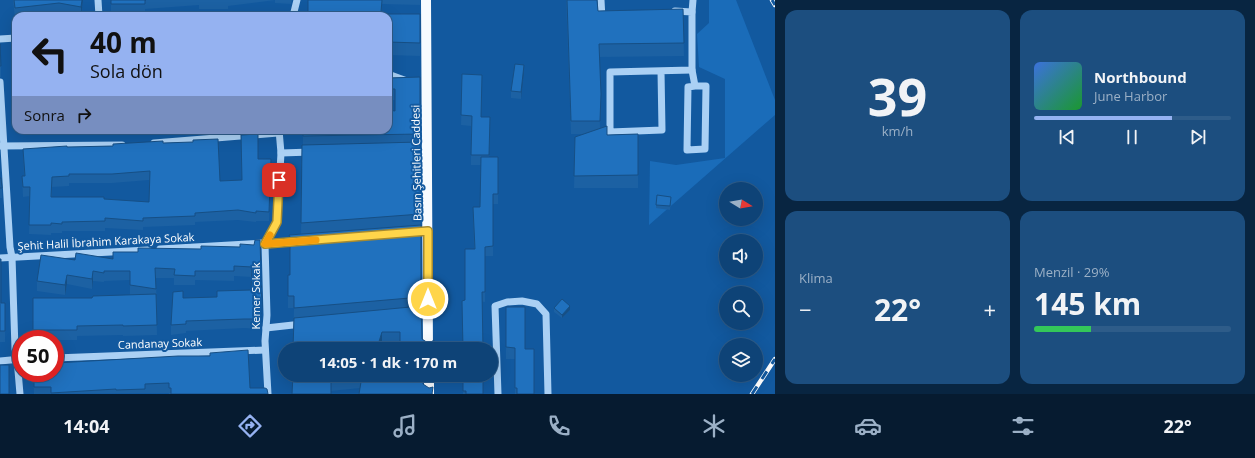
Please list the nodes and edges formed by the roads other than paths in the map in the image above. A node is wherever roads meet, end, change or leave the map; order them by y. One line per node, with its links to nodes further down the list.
1 (98, 0): 7 (street)
2 (297, 0): 8 (street)
3 (426, 0): 17 (main road, Basın Şehitleri Caddesi)
4 (601, 0): 10 (street)
5 (693, 0): 9 (street)
6 (668, 11): 9 (street)
7 (99, 12)
8 (294, 12)
9 (692, 12): 14 (street)
10 (608, 19)
11 (12, 38): 12 (street)
12 (0, 39)
13 (661, 70): 13 (street); 14 (street)
14 (692, 70): 19 (street)
15 (392, 75): 17 (street)
16 (0, 82): 24 (street)
17 (420, 83): 18 (street); 34 (main road, Basın Şehitleri Caddesi)
18 (394, 84)
19 (695, 86): 19 (street)
20 (247, 134): 22 (street)
21 (278, 134): 26 (street)
22 (145, 144)
23 (129, 145): 24 (street)
24 (2, 146): 29 (street)
25 (320, 152): 26 (street)
26 (281, 153): 28 (street)
27 (304, 241): 28 (street, Şehit Halil İbrahim Karakaya Sokak)
28 (265, 244): 29 (street, Şehit Halil İbrahim Karakaya Sokak); 32 (street, Kemer Sokak)
29 (12, 257): 30 (street, Şehit Halil İbrahim Karakaya Sokak); 33 (street)
30 (0, 258)
31 (312, 324): 32 (street)
32 (266, 328): 35 (street, Kemer Sokak)
33 (14, 330)
34 (427, 342)
35 (265, 350): 36 (street, Candanay Sokak); 42 (street, Kemer Sokak)
36 (64, 358)
37 (12, 360): 38 (street)
38 (0, 361)
39 (20, 382): 41 (street)
40 (429, 382): 43 (main road)
41 (20, 394)
42 (268, 394)
43 (429, 394)
44 (498, 394): 45 (street)
45 (548, 394)

